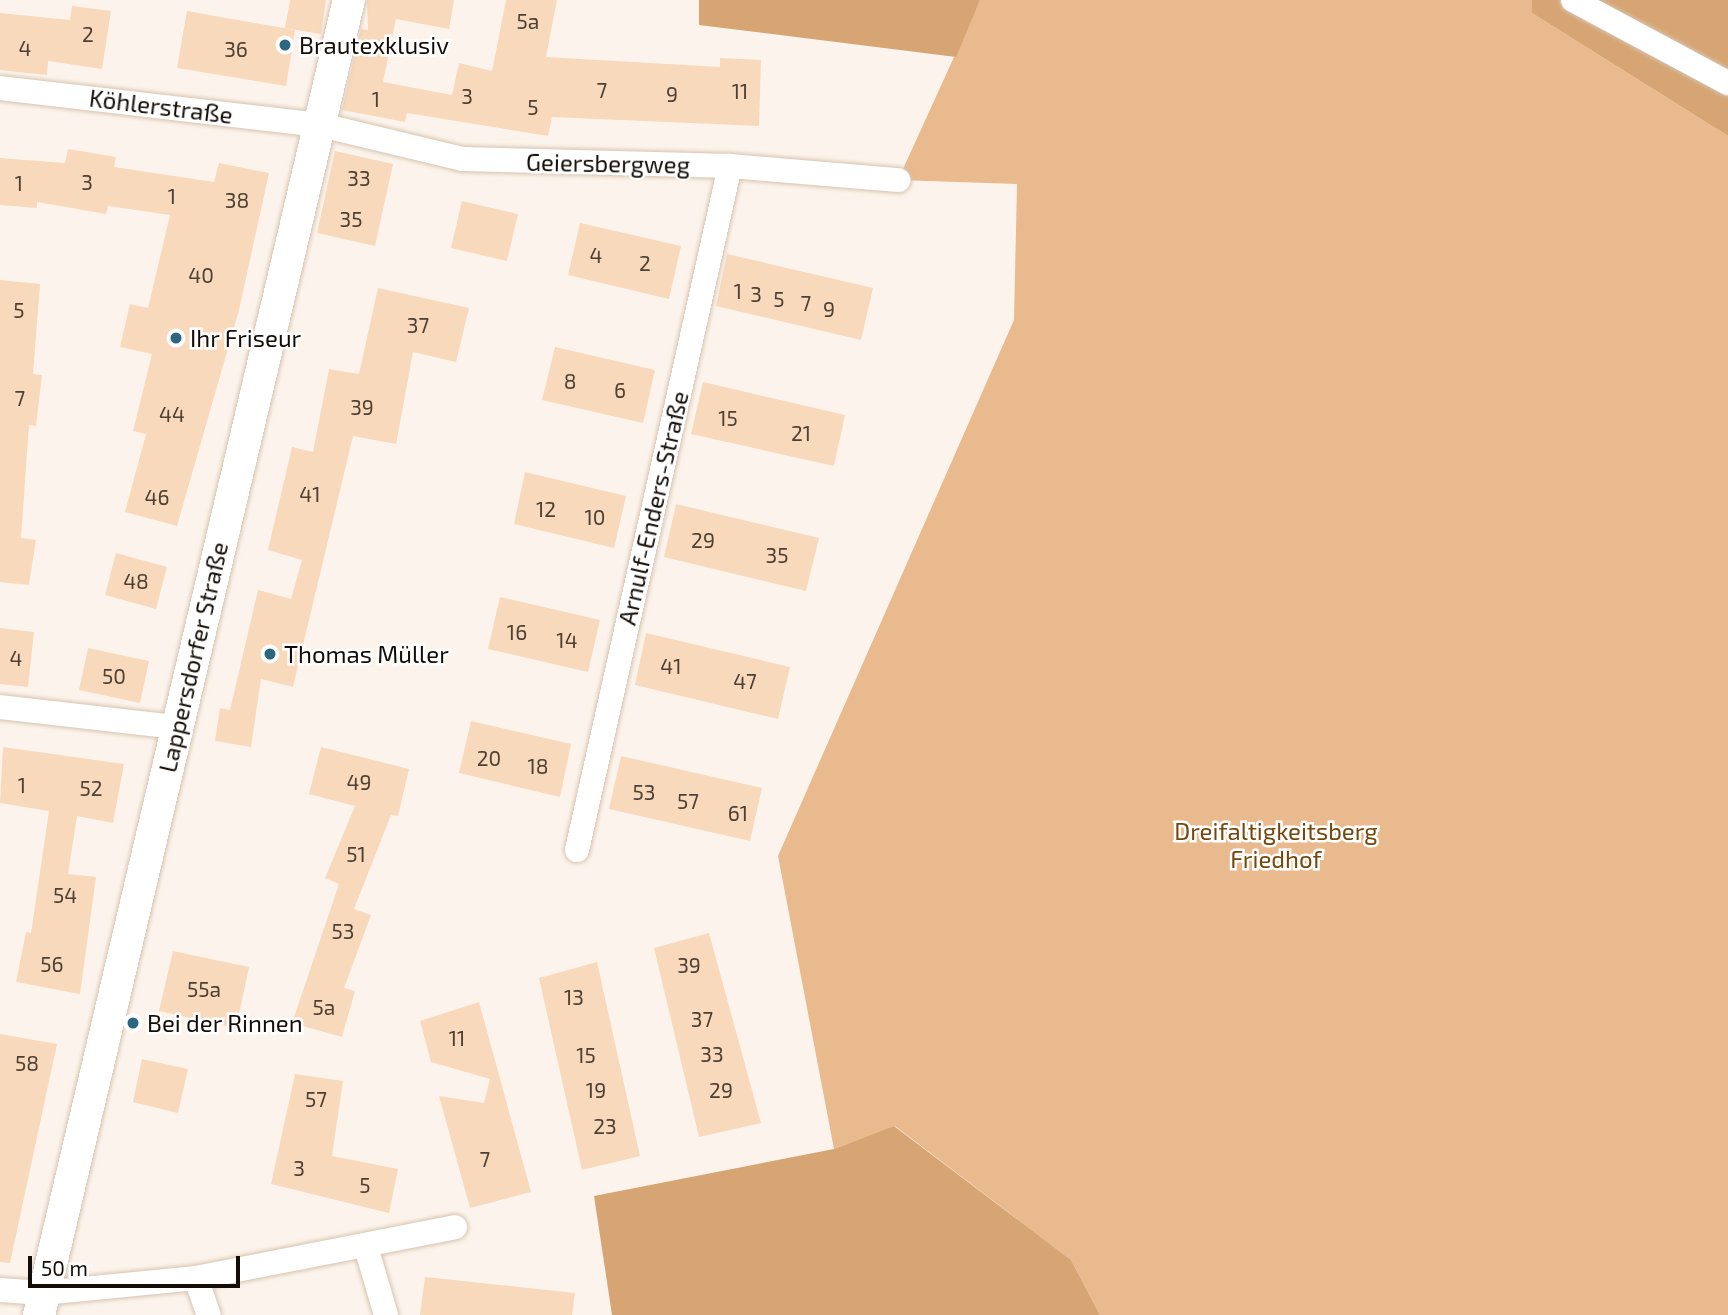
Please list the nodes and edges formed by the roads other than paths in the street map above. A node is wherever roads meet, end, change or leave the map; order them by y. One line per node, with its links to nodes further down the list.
1 (349, 0): 5 (street, Lappersdorfer Straße)
2 (1573, 0): 3 (street)
3 (1728, 83)
4 (0, 88): 5 (street, Köhlerstraße)
5 (321, 125): 6 (street, Geiersbergweg); 9 (street, Lappersdorfer Straße)
6 (730, 166): 7 (street, Geiersbergweg); 10 (street, Arnulf-Enders-Straße)
7 (898, 180)
8 (0, 707): 9 (street)
9 (176, 727): 15 (street, Lappersdorfer Straße)
10 (577, 850)
11 (455, 1227): 12 (street)
12 (366, 1247): 13 (street); 17 (street)
13 (196, 1278): 15 (street); 16 (street)
14 (0, 1290): 15 (street)
15 (41, 1304)
16 (209, 1315)
17 (386, 1315)

